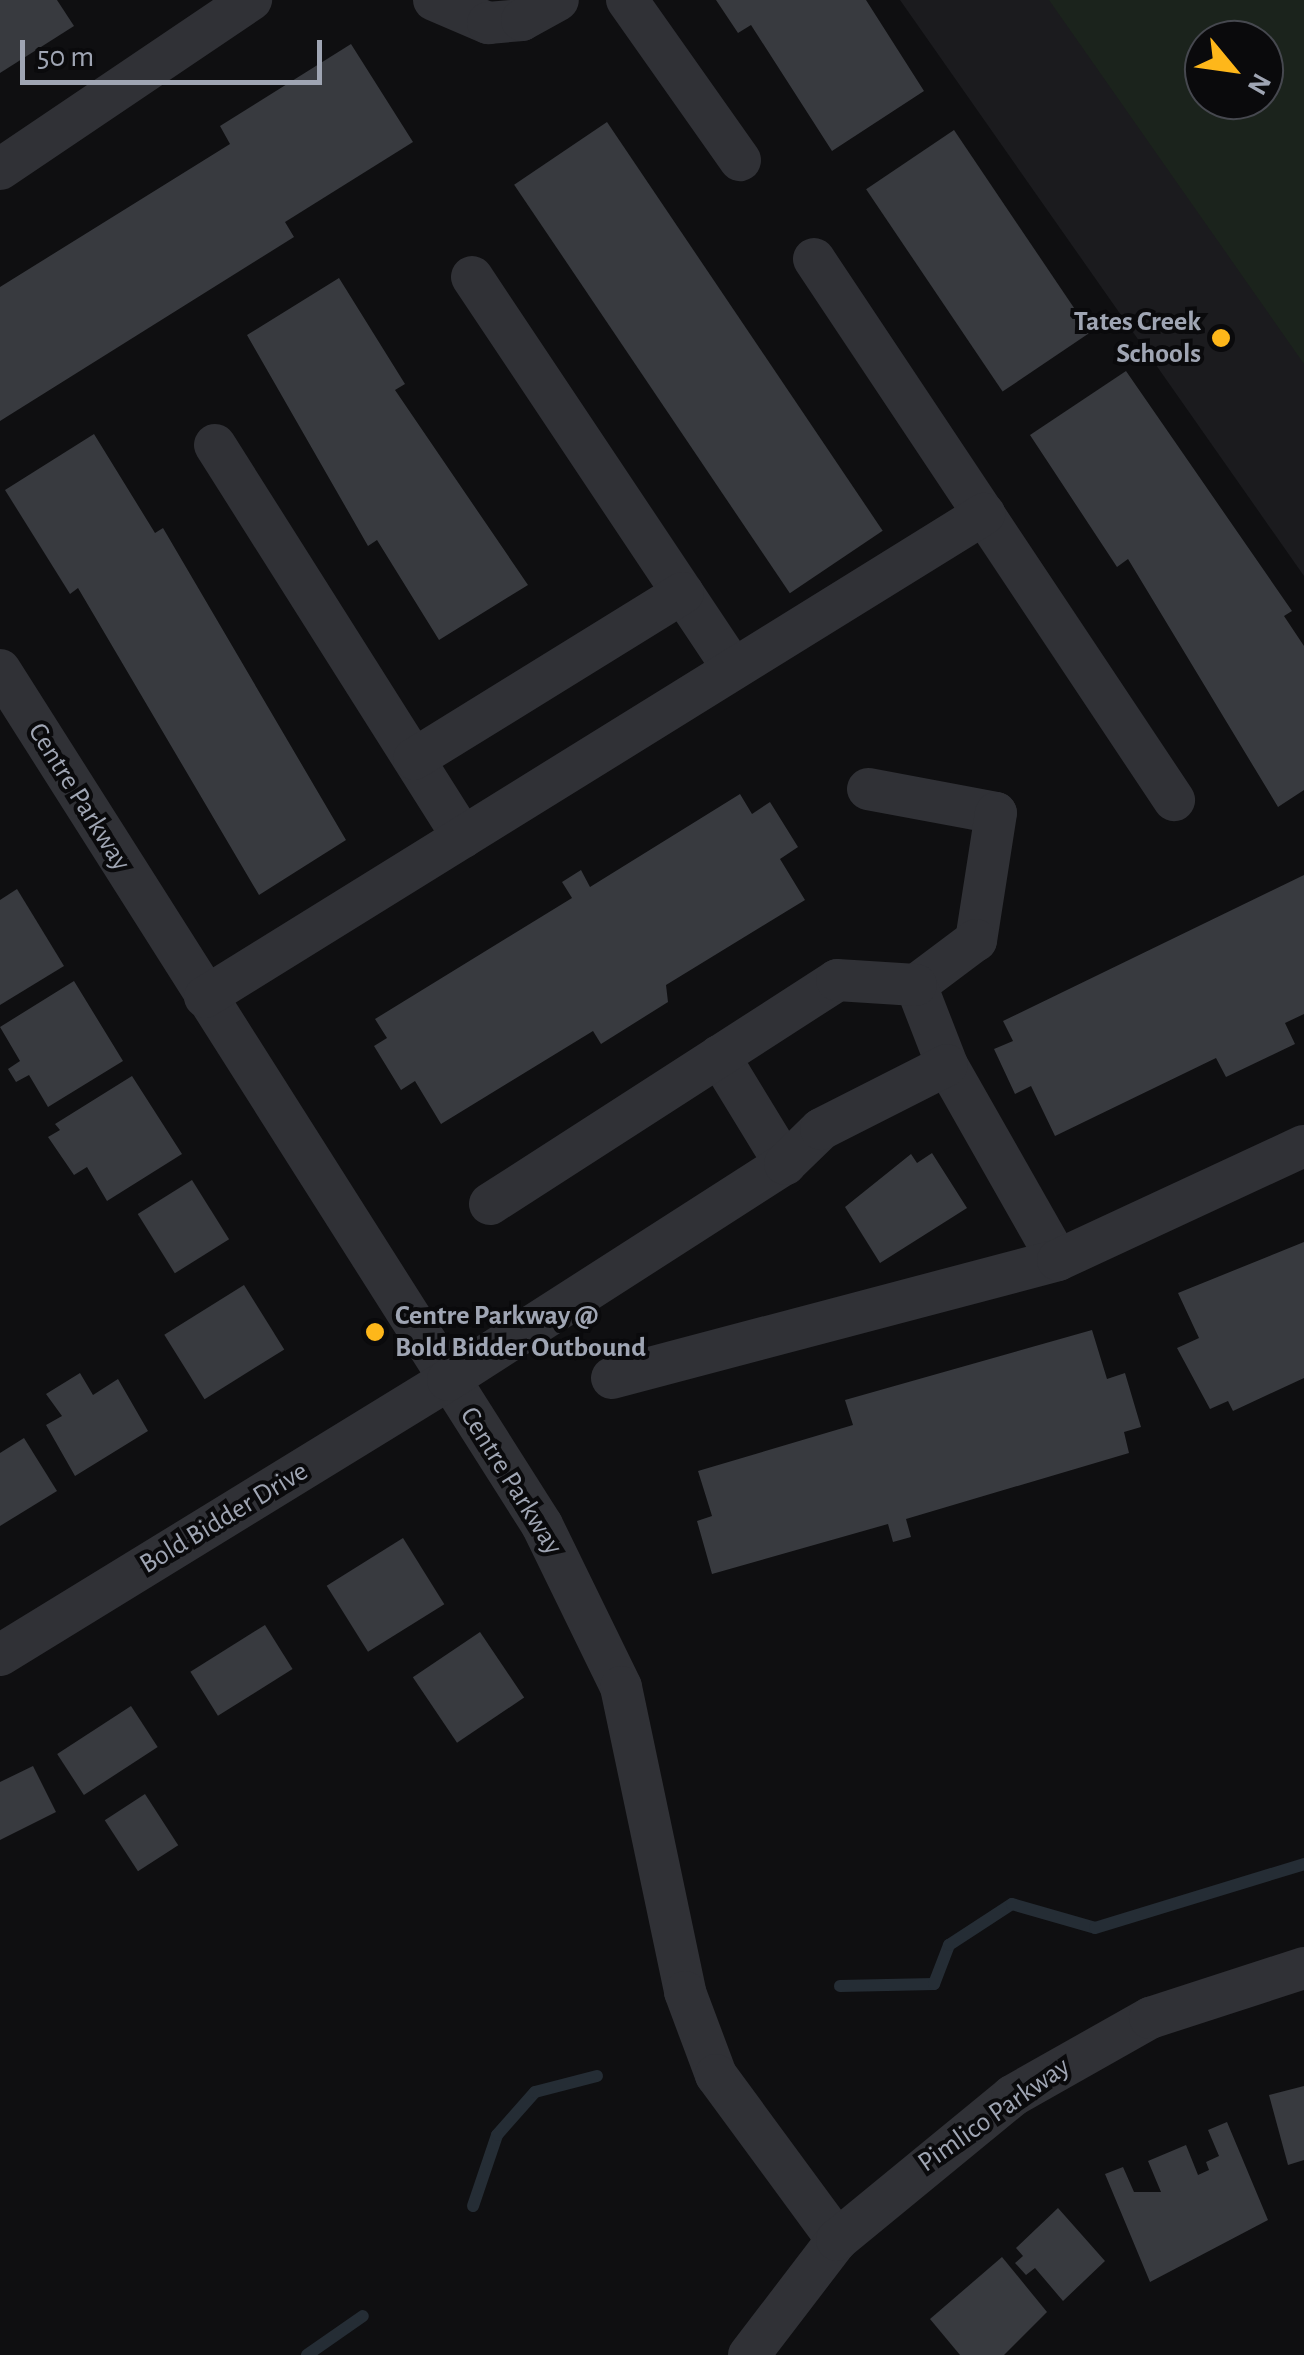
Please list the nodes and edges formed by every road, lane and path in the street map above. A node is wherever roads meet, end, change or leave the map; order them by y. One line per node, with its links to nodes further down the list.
1 (251, 0): 6 (street)
2 (434, 0): 3 (street)
3 (558, 0)
4 (627, 0): 5 (street)
5 (740, 160)
6 (0, 169)
7 (814, 259): 10 (street)
8 (472, 277): 11 (street)
9 (215, 445): 14 (street)
10 (984, 514): 12 (street); 16 (street)
11 (682, 593): 12 (street); 14 (street)
12 (733, 669): 17 (street)
13 (0, 670): 19 (street, Centre Parkway)
14 (414, 759): 17 (street)
15 (868, 789): 18 (street)
16 (1174, 800)
17 (463, 837): 19 (street)
18 (916, 984): 20 (street); 21 (street)
19 (205, 997): 27 (street, Centre Parkway)
20 (719, 1056): 23 (street); 24 (street)
21 (947, 1066): 23 (street, Bold Bidder Drive); 25 (street)
22 (1304, 1146): 25 (street)
23 (784, 1164): 27 (street, Bold Bidder Drive)
24 (490, 1204)
25 (1058, 1260): 26 (street)
26 (612, 1378)
27 (448, 1380): 28 (street, Bold Bidder Drive); 30 (street, Centre Parkway)
28 (0, 1655)
29 (1304, 1968): 30 (street, Pimlico Parkway)
30 (836, 2240): 31 (street, Pimlico Parkway)
31 (749, 2355)

